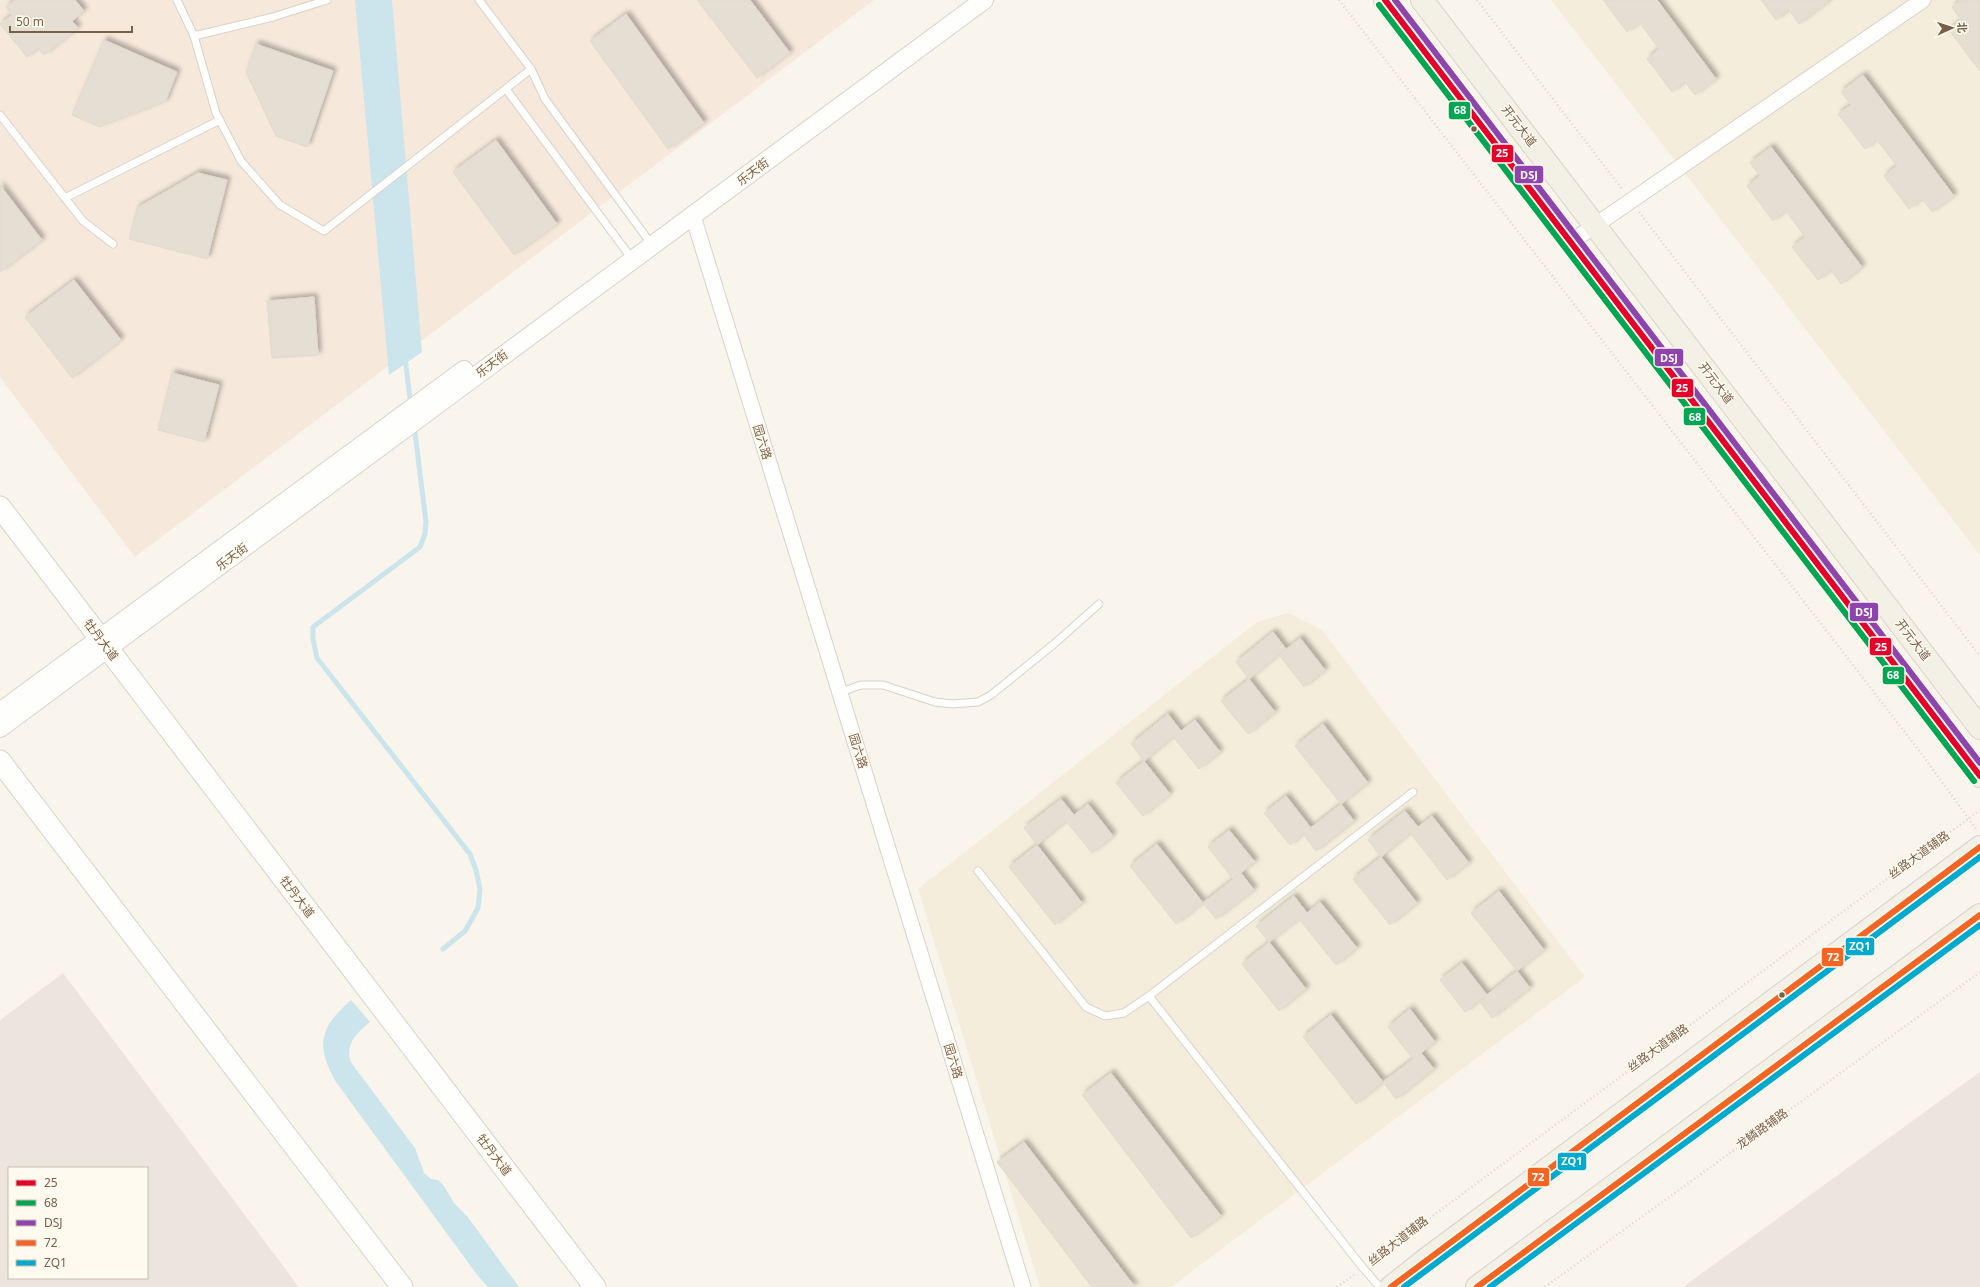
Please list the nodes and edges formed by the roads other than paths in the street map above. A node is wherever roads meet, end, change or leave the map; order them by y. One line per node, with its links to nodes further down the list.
1 (177, 0): 9 (lane)
2 (327, 0): 9 (lane)
3 (480, 0): 10 (lane)
4 (966, 0): 17 (street, 乐天街)
5 (984, 0): 15 (street, 乐天街)
6 (1385, 0): 18 (main road)
7 (1422, 0): 16 (main road, 开元大道)
8 (1923, 0): 16 (street)
9 (194, 36): 13 (lane)
10 (531, 69): 11 (lane); 17 (lane)
11 (506, 89): 13 (lane); 20 (lane)
12 (0, 115): 14 (lane)
13 (220, 120): 14 (lane)
14 (65, 198): 19 (lane)
15 (693, 216): 17 (street, 乐天街); 24 (street, 园六路)
16 (1595, 226): 18 (street); 27 (main road, 开元大道)
17 (649, 241): 20 (street, 乐天街)
18 (1571, 242): 29 (main road)
19 (113, 244)
20 (629, 255): 23 (street, 乐天街)
21 (0, 508): 23 (main road, 牡丹大道)
22 (1099, 604): 24 (lane)
23 (104, 644): 25 (street, 乐天街); 26 (street, 乐天街); 36 (main road, 牡丹大道)
24 (840, 692): 37 (street, 园六路)
25 (0, 712)
26 (0, 728)
27 (1980, 728)
28 (0, 761): 35 (main road)
29 (1980, 776)
30 (1413, 792): 34 (lane)
31 (1980, 847): 39 (main road)
32 (978, 871): 34 (lane)
33 (1980, 915): 40 (main road)
34 (1149, 996): 38 (lane)
35 (402, 1287)
36 (595, 1287)
37 (1023, 1287)
38 (1380, 1287)
39 (1391, 1287)
40 (1477, 1287)

